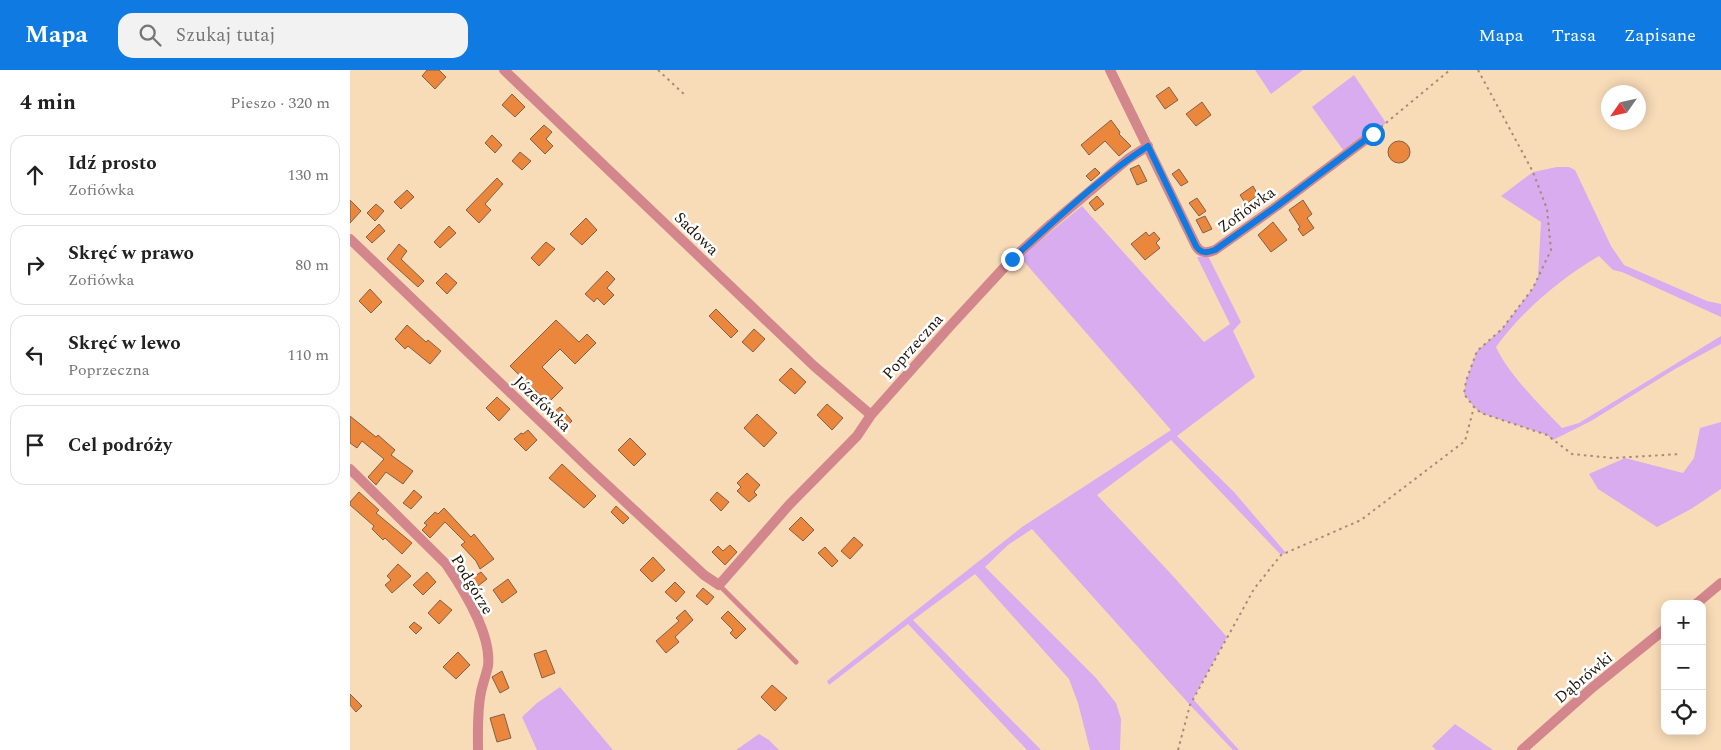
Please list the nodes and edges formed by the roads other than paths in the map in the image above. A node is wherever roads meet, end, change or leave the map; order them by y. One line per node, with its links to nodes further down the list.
1 (504, 70): 6 (street, Sadowa)
2 (1110, 70): 4 (street, Zofiówka)
3 (1373, 134): 4 (street, Zofiówka)
4 (1148, 146): 6 (street, Poprzeczna)
5 (350, 239): 9 (street, Józefówka)
6 (871, 415): 9 (street, Poprzeczna)
7 (350, 469): 13 (street, Podgórze)
8 (1721, 583): 10 (street)
9 (719, 585): 12 (lane)
10 (1701, 600)
11 (1661, 632): 14 (street, Dąbrówki)
12 (796, 662)
13 (478, 750)
14 (1522, 750)

